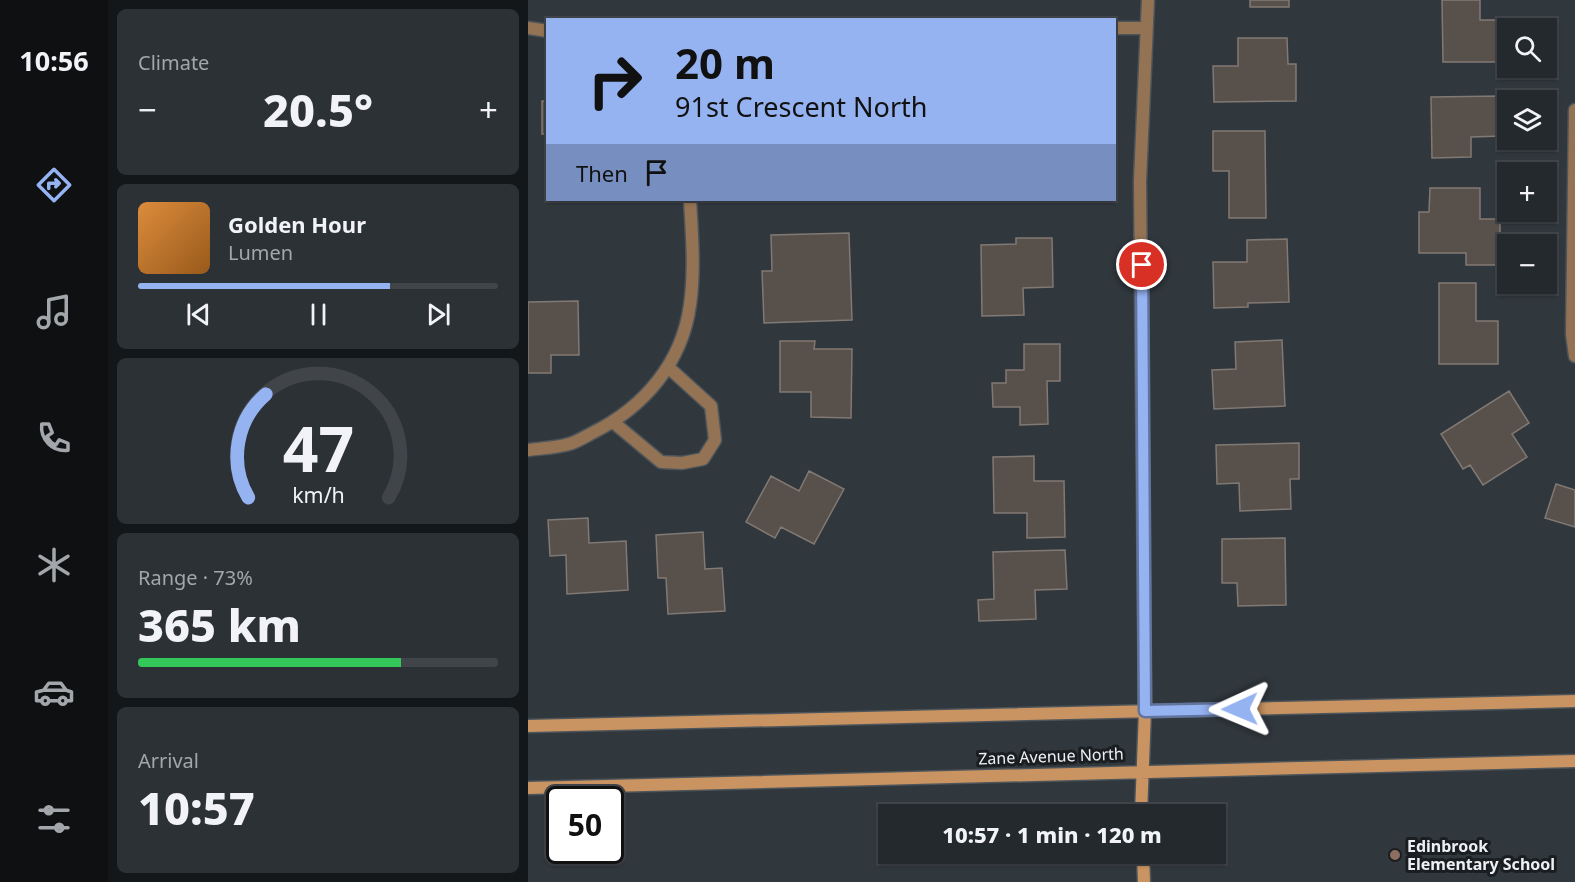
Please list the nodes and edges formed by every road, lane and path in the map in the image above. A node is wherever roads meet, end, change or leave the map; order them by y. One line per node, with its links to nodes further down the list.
1 (1148, 0): 4 (street)
2 (528, 28): 5 (street)
3 (1116, 28): 4 (street)
4 (1145, 28): 13 (street)
5 (546, 31)
6 (1575, 110): 8 (street)
7 (690, 201): 9 (street)
8 (1575, 356)
9 (668, 367): 10 (street); 10 (street)
10 (613, 423): 11 (street)
11 (528, 450)
12 (1575, 701): 13 (main road)
13 (1145, 711): 14 (main road); 16 (main road)
14 (528, 726)
15 (1575, 761): 16 (main road, Zane Avenue North)
16 (1142, 770): 17 (main road, Zane Avenue North); 18 (main road)
17 (528, 788)
18 (1141, 804)
19 (1143, 864): 20 (main road)
20 (1144, 882)

